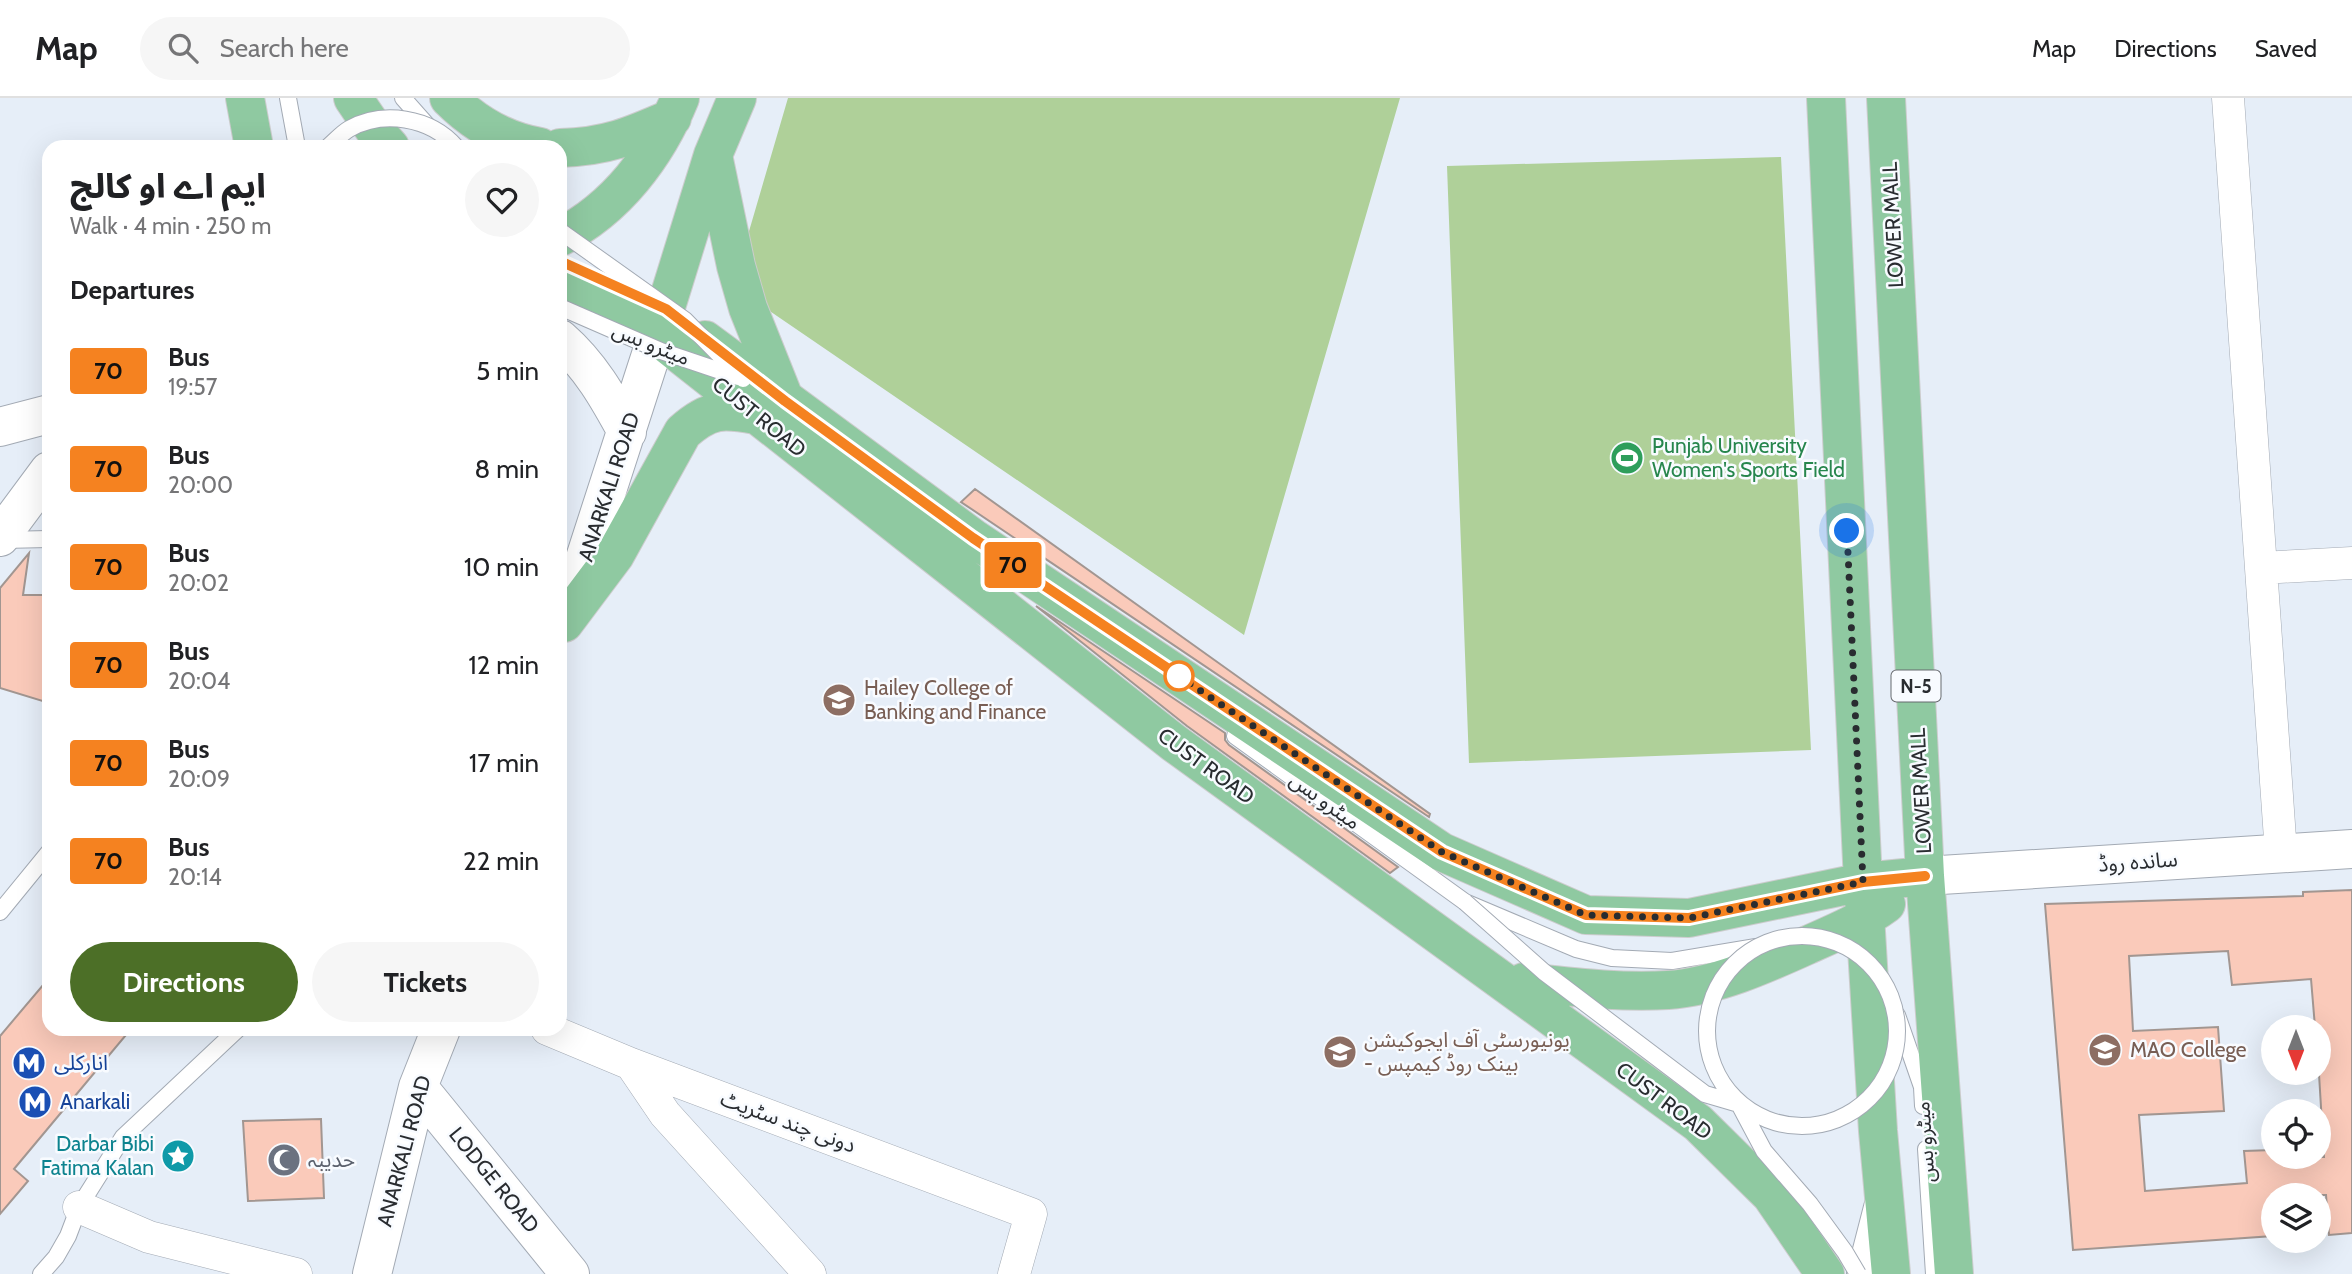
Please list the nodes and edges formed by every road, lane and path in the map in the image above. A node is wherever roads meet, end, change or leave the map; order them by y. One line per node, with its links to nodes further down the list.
1 (288, 98): 10 (lane)
2 (352, 98): 12 (main road)
3 (403, 98): 9 (lane)
4 (737, 98): 16 (main road)
5 (1826, 98): 42 (main road)
6 (1886, 98): 41 (main road, LOWER MALL / N-5)
7 (2228, 98): 33 (street)
8 (676, 108): 15 (main road); 17 (main road)
9 (438, 112): 11 (lane, bridge); 13 (lane, bridge); 14 (main road)
10 (297, 140)
11 (336, 140)
12 (384, 140)
13 (448, 140)
14 (514, 140)
15 (567, 148)
16 (713, 155): 22 (main road); 25 (main road)
17 (567, 232)
18 (567, 236): 24 (lane, میٹرو بس, bridge)
19 (567, 265): 22 (main road, CUST ROAD)
20 (567, 293): 22 (main road, CUST ROAD)
21 (567, 310): 24 (lane, میٹرو بس, bridge)
22 (662, 323): 25 (main road, CUST ROAD); 28 (street, ANARKALI ROAD)
23 (567, 345): 28 (street)
24 (743, 379): 36 (lane, میٹرو بس)
25 (771, 408): 35 (main road); 42 (main road, CUST ROAD); 46 (main road, CUST ROAD)
26 (42, 416): 27 (street)
27 (0, 427)
28 (627, 432): 34 (street, ANARKALI ROAD)
29 (42, 486): 30 (street)
30 (0, 538): 31 (lane)
31 (42, 539)
32 (2352, 563): 33 (street)
33 (2261, 568): 39 (street)
34 (567, 616)
35 (567, 624)
36 (1186, 700)
37 (1220, 725): 43 (lane, میٹرو بس)
38 (2352, 849): 39 (street, ساندہ روڈ)
39 (2281, 853): 41 (street, ساندہ روڈ)
40 (42, 861): 44 (lane)
41 (1925, 876): 42 (main road); 68 (main road, LOWER MALL / N-5)
42 (1865, 900): 46 (main road); 55 (main road)
43 (1465, 902): 45 (lane, میٹرو بس, bridge); 54 (lane, میٹرو بس, bridge)
44 (0, 912)
45 (1756, 947): 47 (lane, میٹرو بس, bridge); 54 (lane, میٹرو بس, bridge)
46 (1500, 980): 63 (main road, CUST ROAD)
47 (1897, 1014): 54 (lane, میٹرو بس, bridge); 67 (lane, میٹرو بس)
48 (231, 1036): 56 (lane)
49 (413, 1036): 53 (street)
50 (438, 1036): 53 (street, ANARKALI ROAD)
51 (564, 1036): 52 (street, دونی چند سٹریٹ)
52 (631, 1064): 61 (street); 62 (street, دونی چند سٹریٹ)
53 (418, 1087): 59 (street, ANARKALI ROAD); 60 (street, LODGE ROAD)
54 (1739, 1104): 64 (lane, میٹرو بس, bridge)
55 (1885, 1200): 65 (street); 66 (main road)
56 (79, 1207): 57 (lane); 58 (street)
57 (41, 1274)
58 (296, 1274)
59 (372, 1274)
60 (570, 1274)
61 (810, 1274)
62 (1014, 1274)
63 (1825, 1274)
64 (1858, 1274)
65 (1866, 1274)
66 (1891, 1274)
67 (1934, 1274)
68 (1954, 1274)

